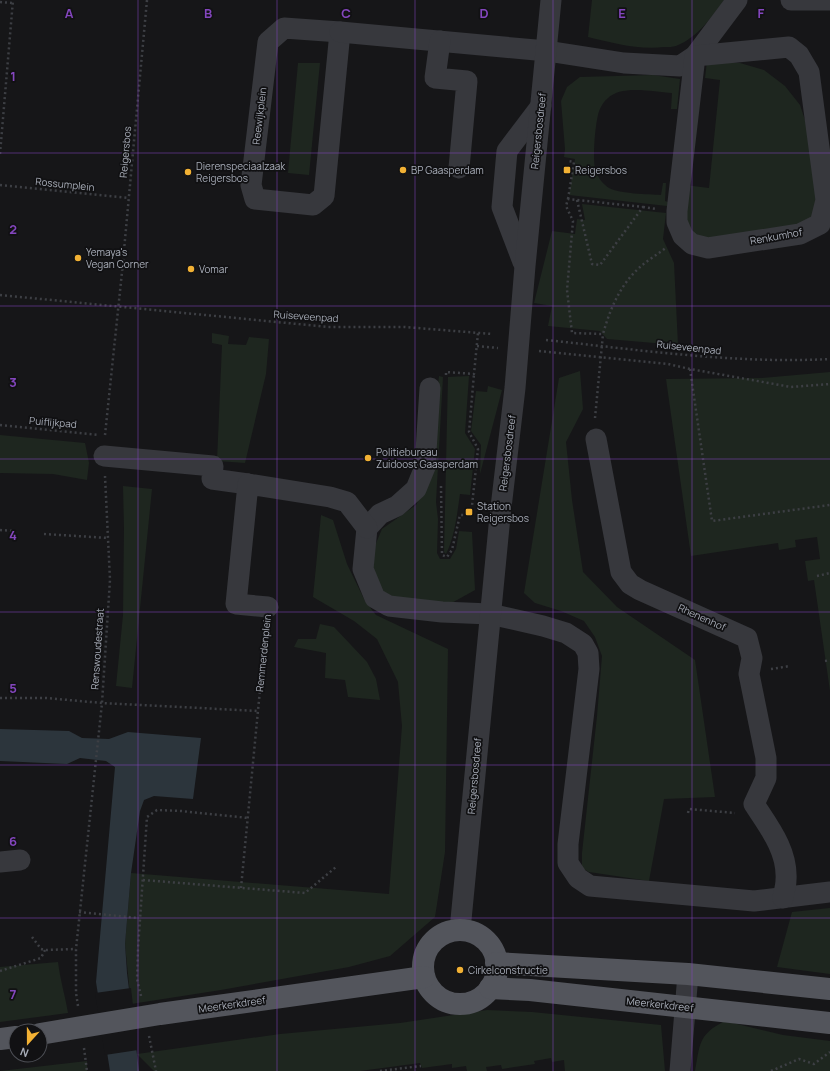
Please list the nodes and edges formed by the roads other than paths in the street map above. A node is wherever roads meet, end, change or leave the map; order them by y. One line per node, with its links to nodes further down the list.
1 (551, 0): 7 (street, Reigersbosdreef)
2 (737, 0): 8 (street, Renkumhof)
3 (791, 0): 4 (street)
4 (830, 0)
5 (340, 32): 5 (street, Reewijkplein); 6 (street, Reewijkplein)
6 (440, 41): 7 (street, Reewijkplein); 10 (street)
7 (546, 51): 8 (street, Renkumhof); 9 (street, Reigersbosdreef)
8 (695, 56): 8 (street, Renkumhof)
9 (541, 106): 11 (street, Reigersbosdreef); 11 (street)
10 (459, 168)
11 (525, 266): 18 (street, Reigersbosdreef)
12 (437, 384): 16 (street)
13 (596, 438): 20 (street, Rhenenhof)
14 (105, 445): 15 (street)
15 (248, 484): 16 (street); 17 (street, Remmerdenplein)
16 (367, 528): 18 (street)
17 (268, 607)
18 (490, 614): 20 (street); 21 (street, Reigersbosdreef)
19 (830, 892): 20 (street)
20 (784, 898)
21 (460, 930): 22 (main road); 24 (main road)
22 (496, 962): 23 (main road); 25 (main road)
23 (688, 974): 26 (main road); 27 (street)
24 (424, 977): 25 (main road); 29 (main road, Meerkerkdreef)
25 (490, 988): 27 (main road, Meerkerkdreef)
26 (830, 988)
27 (685, 1007): 28 (main road, Meerkerkdreef); 30 (street)
28 (830, 1023)
29 (48, 1032)
30 (680, 1071)

